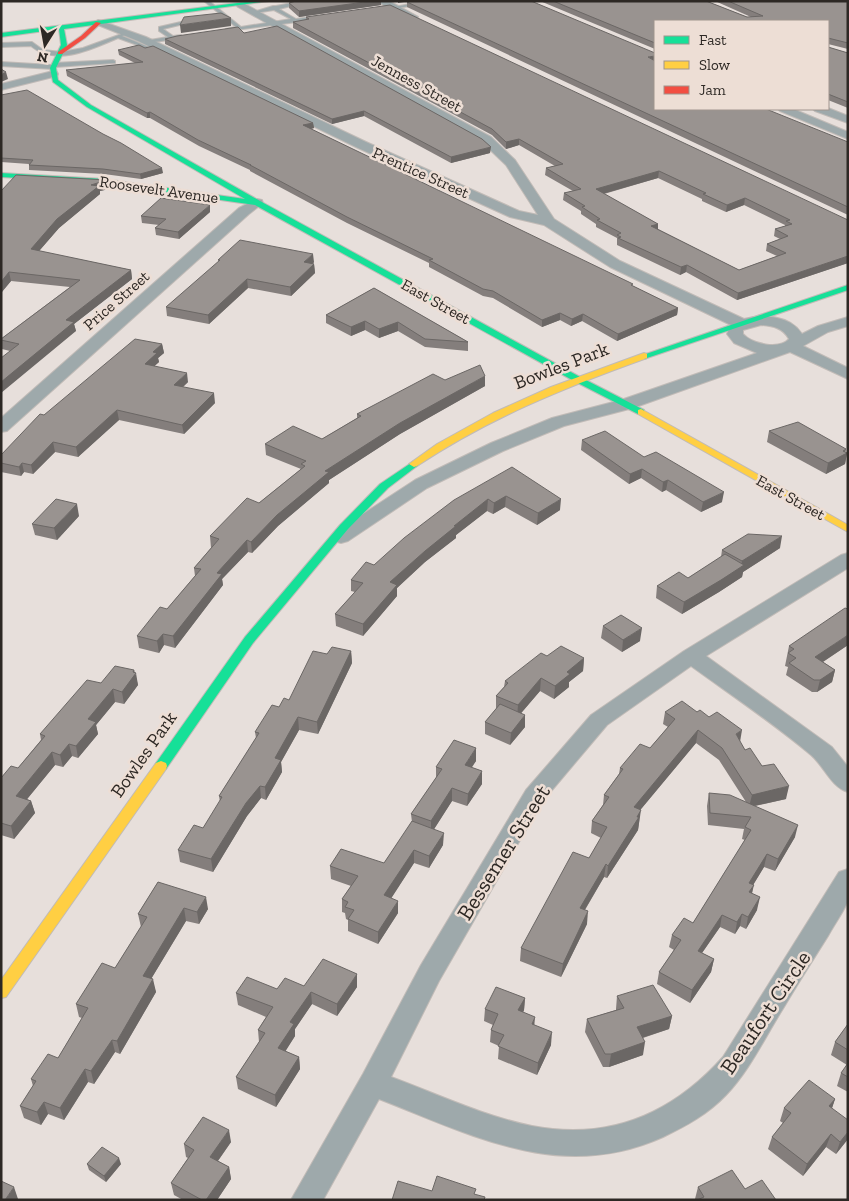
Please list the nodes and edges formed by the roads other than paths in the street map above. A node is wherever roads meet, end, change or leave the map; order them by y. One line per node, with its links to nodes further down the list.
1 (299, 1): 4 (lane)
2 (437, 1): 6 (lane)
3 (252, 5): 4 (main road); 7 (main road); 14 (street, Jenness Street)
4 (271, 5): 11 (lane)
5 (378, 5): 6 (street)
6 (395, 8): 12 (street)
7 (212, 9): 8 (lane); 8 (lane); 13 (main road)
8 (225, 16): 16 (lane)
9 (321, 16): 11 (lane)
10 (200, 20): 21 (lane)
11 (297, 20): 14 (lane)
12 (421, 21)
13 (98, 23): 15 (main road); 18 (street, Prentice Street); 25 (main road)
14 (276, 24): 16 (lane); 39 (street, Jenness Street)
15 (61, 27): 19 (main road); 25 (main road)
16 (240, 29): 17 (lane)
17 (221, 31)
18 (122, 34): 22 (street, Prentice Street); 24 (lane); 25 (lane)
19 (1, 35)
20 (192, 35): 21 (lane)
21 (172, 38): 22 (lane)
22 (147, 41): 24 (street, Prentice Street)
23 (1, 45): 25 (lane)
24 (160, 47): 39 (street, Prentice Street)
25 (60, 53): 28 (main road)
26 (114, 62): 28 (lane)
27 (1, 64): 28 (lane)
28 (53, 69): 29 (street); 38 (main road, East Street)
29 (4, 85)
30 (786, 110): 32 (street)
31 (824, 111): 32 (street); 33 (street)
32 (807, 119): 35 (street)
33 (848, 120)
34 (848, 126): 35 (street)
35 (834, 130): 36 (street)
36 (848, 136)
37 (1, 175): 38 (main road, Roosevelt Avenue)
38 (257, 203): 45 (main road, East Street); 47 (street, Price Street)
39 (549, 222): 42 (street, Prentice Street)
40 (848, 287): 42 (main road, Bowles Park)
41 (848, 321): 43 (street, Bowles Park)
42 (742, 324): 43 (street); 43 (street); 45 (main road, Bowles Park)
43 (791, 346): 44 (street); 46 (street, Bowles Park)
44 (848, 374)
45 (577, 379): 46 (main road, East Street); 49 (main road, Bowles Park)
46 (627, 404): 48 (main road, East Street); 49 (street, Bowles Park)
47 (1, 428)
48 (848, 529)
49 (327, 547): 54 (main road, Bowles Park)
50 (848, 559): 51 (street, Bessemer Street)
51 (691, 656): 52 (street); 55 (street, Bessemer Street)
52 (848, 784)
53 (848, 879): 55 (street, Beaufort Circle)
54 (1, 992)
55 (373, 1083): 56 (street, Bessemer Street)
56 (306, 1200)

